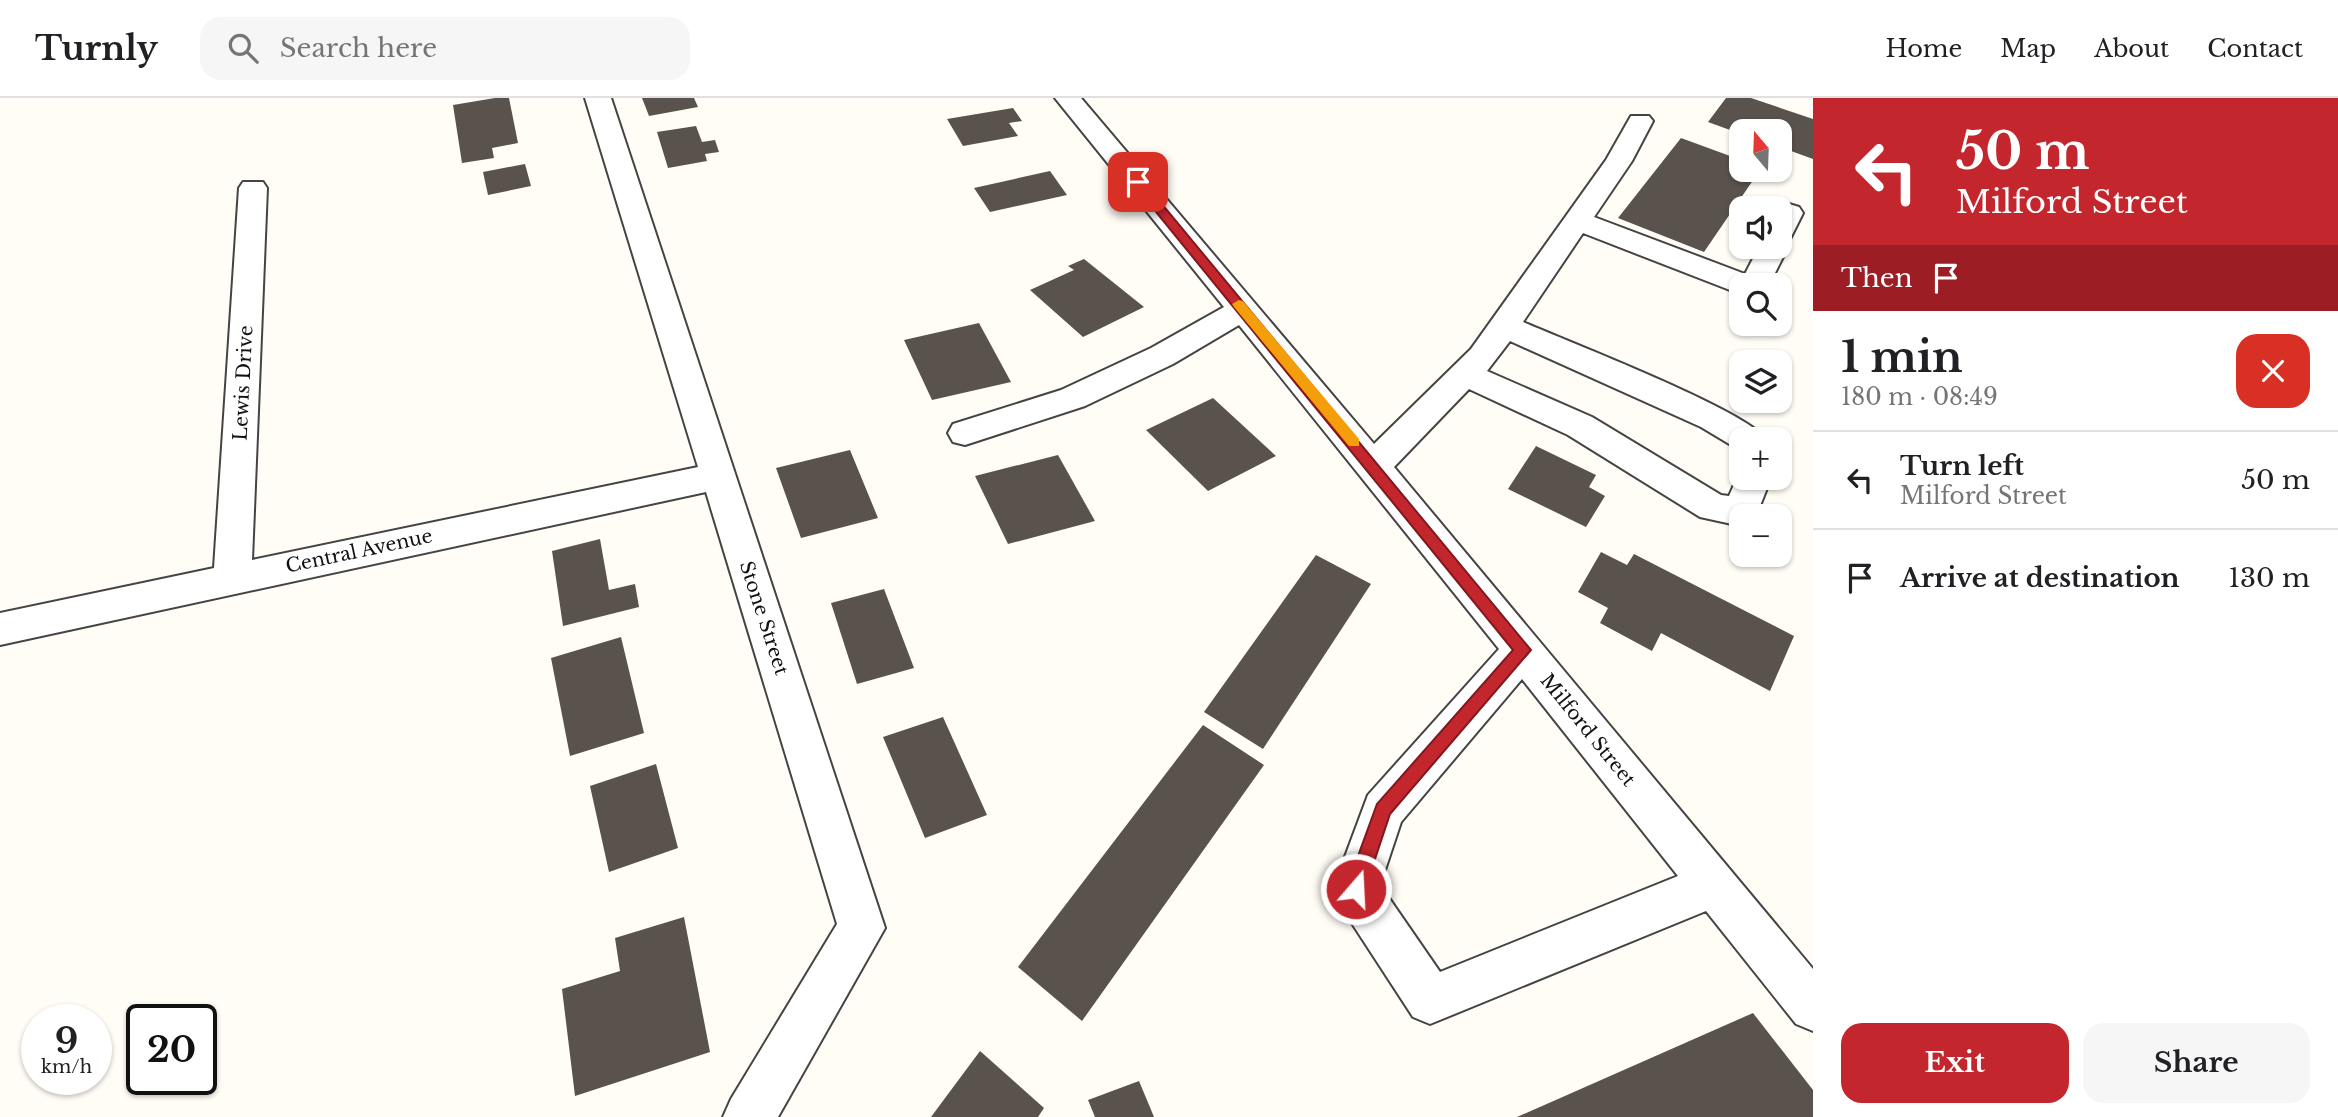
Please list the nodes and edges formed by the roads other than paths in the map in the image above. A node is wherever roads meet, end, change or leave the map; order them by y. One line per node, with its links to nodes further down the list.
1 (598, 98): 13 (street, Stone Street)
2 (1068, 98): 7 (street, Milford Street)
3 (1640, 121): 5 (street)
4 (253, 188): 15 (street, Lewis Drive)
5 (1577, 221): 6 (street); 8 (street)
6 (1729, 279)
7 (1243, 309): 11 (street); 12 (street, Milford Street)
8 (1504, 326): 9 (street); 10 (street)
9 (1465, 374): 12 (street); 14 (street)
10 (1729, 428)
11 (965, 433)
12 (1373, 466): 17 (street, Milford Street)
13 (719, 476): 15 (street, Central Avenue); 20 (street, Stone Street)
14 (1749, 490)
15 (232, 578): 16 (street, Central Avenue)
16 (0, 629)
17 (1523, 650): 18 (street, Milford Street); 18 (street)
18 (1713, 885): 19 (street, Milford Street)
19 (1813, 1007)
20 (749, 1117)

